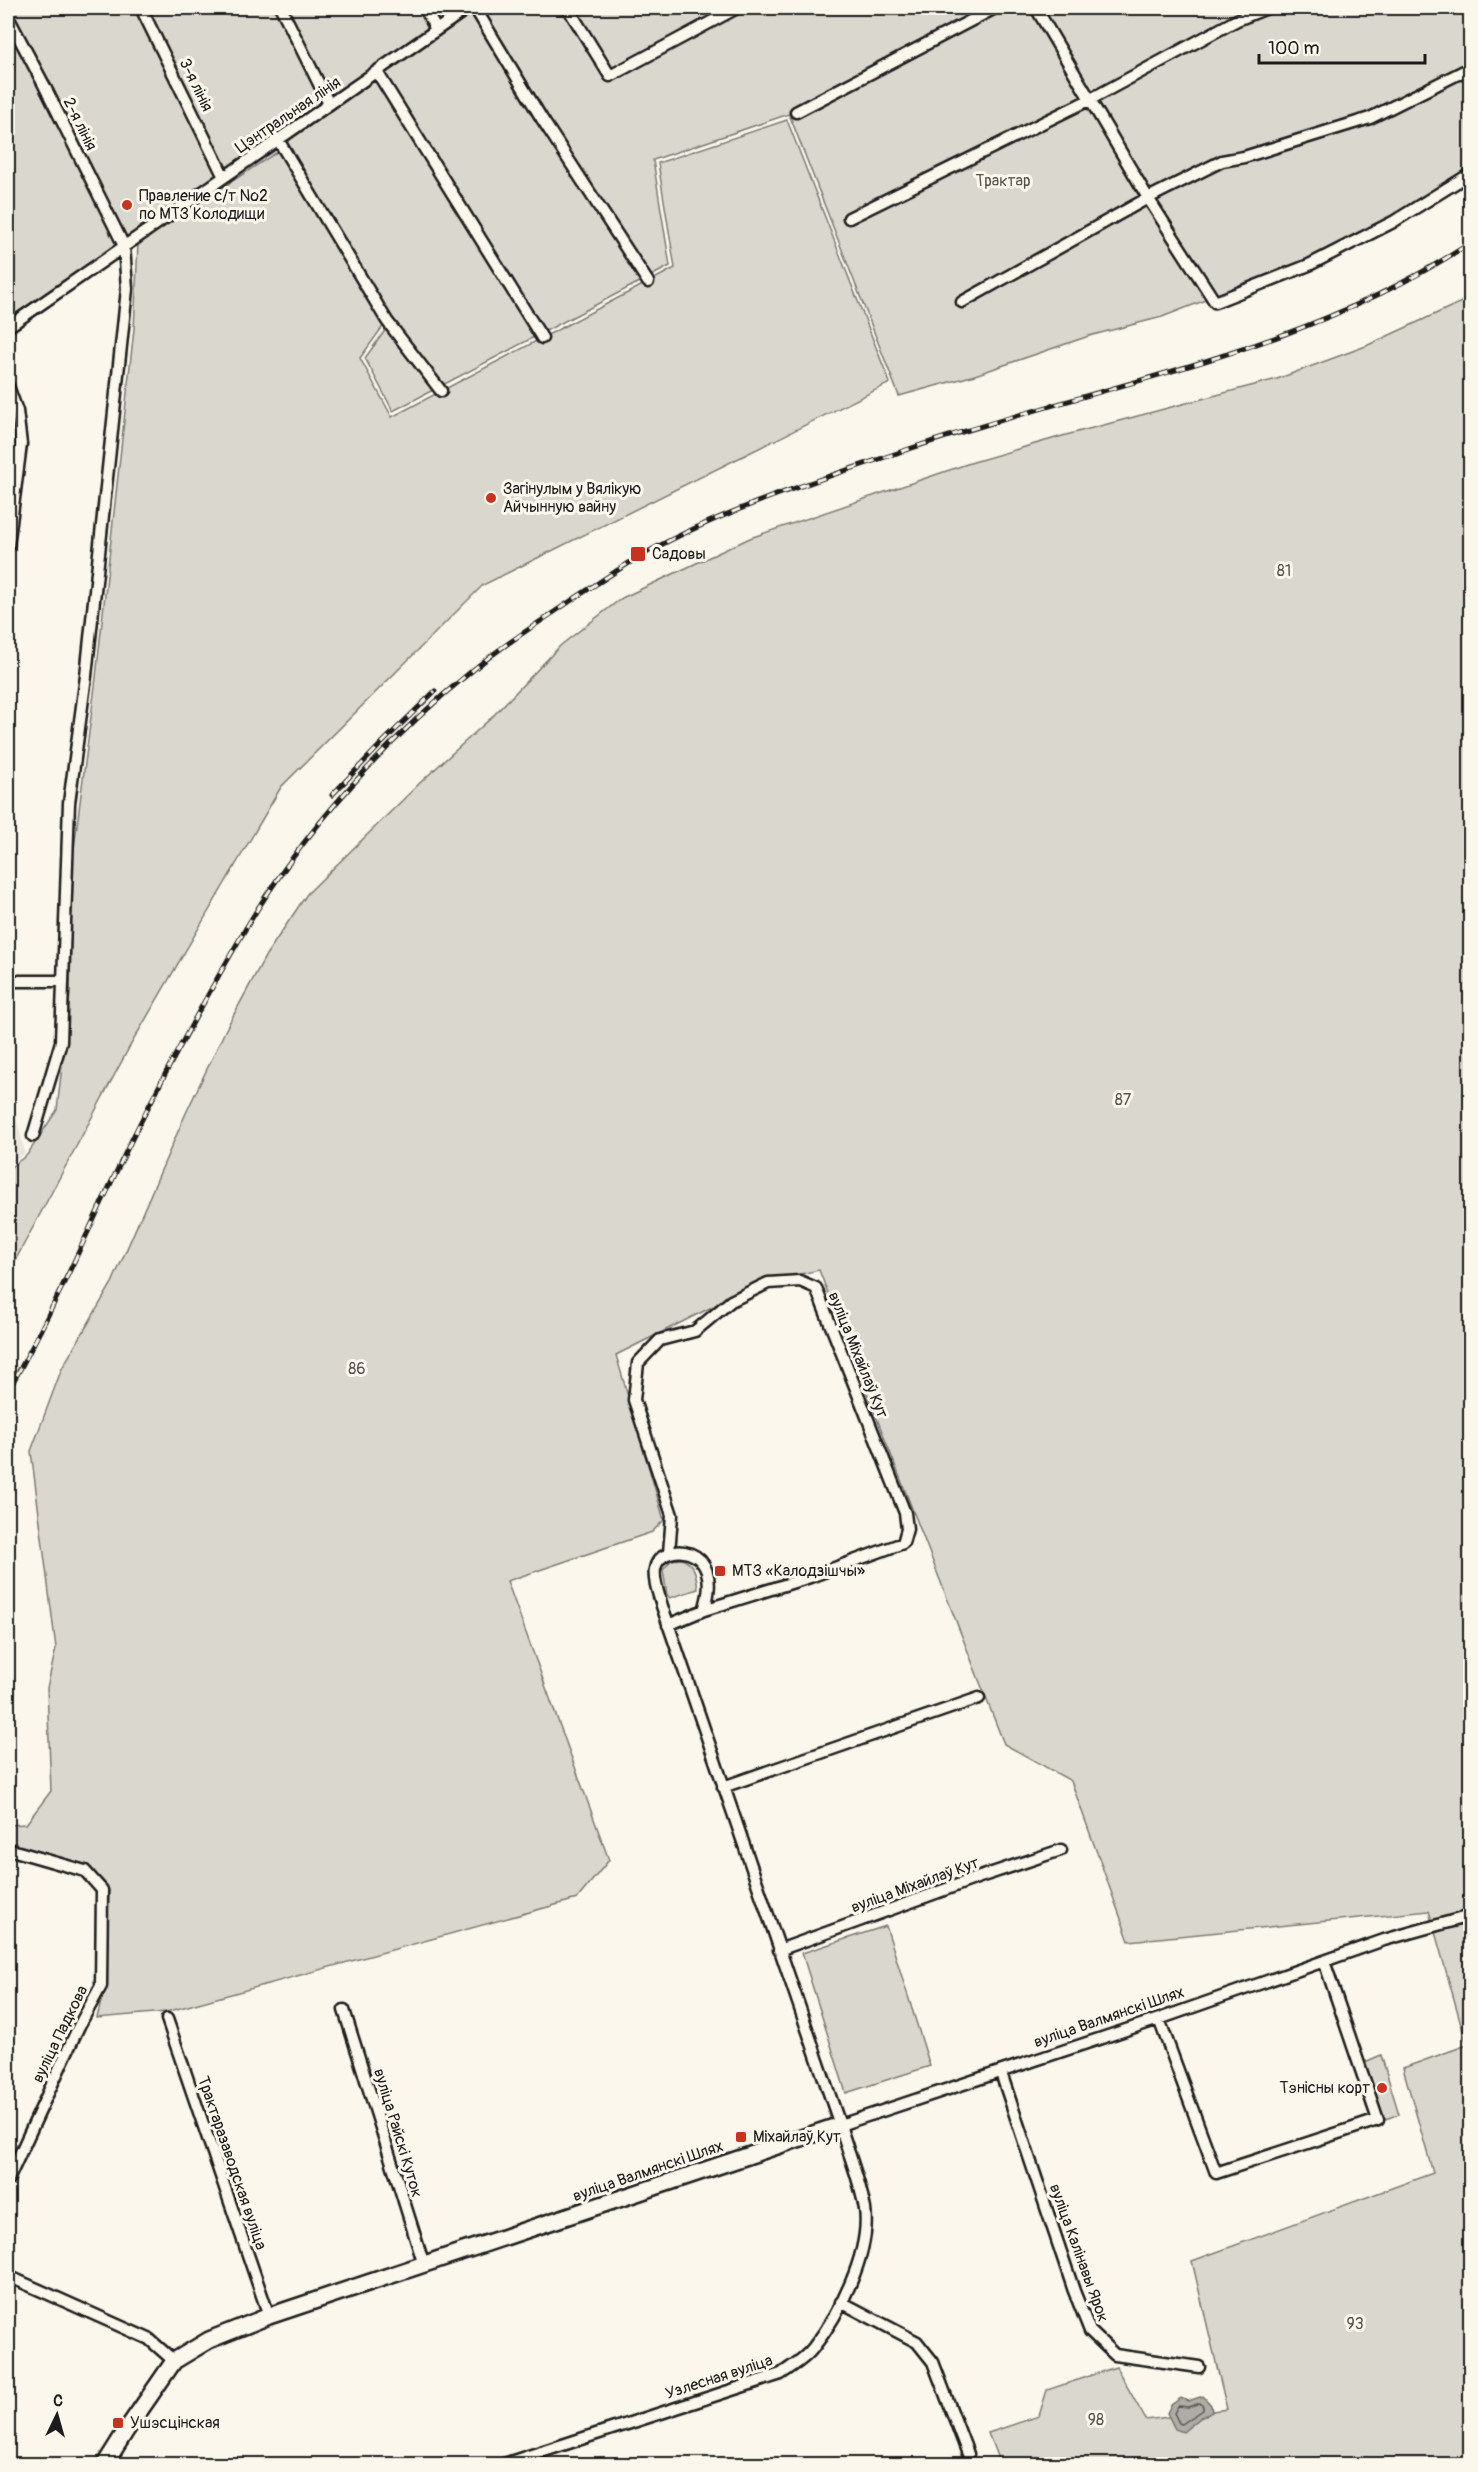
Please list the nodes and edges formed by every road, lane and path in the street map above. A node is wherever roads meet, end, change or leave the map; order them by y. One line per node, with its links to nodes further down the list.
1 (141, 8): 20 (street, 3-я лінія)
2 (281, 8): 16 (street)
3 (425, 8): 12 (street)
4 (468, 8): 12 (street, Цэнтральная лінія)
5 (475, 8): 24 (street)
6 (568, 8): 7 (street)
7 (737, 8)
8 (995, 8): 17 (street)
9 (1036, 8): 15 (street)
10 (1267, 8): 15 (street)
11 (8, 17): 23 (street, 2-я лінія)
12 (436, 30): 14 (street, Цэнтральная лінія)
13 (1470, 68): 21 (street)
14 (377, 72): 16 (street, Цэнтральная лінія); 27 (street)
15 (1091, 99): 21 (street); 22 (street)
16 (329, 104): 18 (street, Цэнтральная лінія)
17 (796, 112)
18 (278, 138): 20 (street, Цэнтральная лінія); 29 (street)
19 (1470, 174): 21 (street)
20 (224, 177): 23 (street, Цэнтральная лінія)
21 (1148, 198): 25 (street)
22 (849, 218)
23 (123, 246): 26 (street, Цэнтральная лінія); 32 (street)
24 (648, 282)
25 (962, 302)
26 (8, 327)
27 (542, 338)
28 (8, 386): 30 (street)
29 (441, 391)
30 (8, 546)
31 (8, 981): 32 (street)
32 (63, 981): 33 (street)
33 (33, 1136)
34 (669, 1554): 35 (street); 35 (street, вуліца Міхайлаў Кут); 36 (street, вуліца Міхайлаў Кут)
35 (704, 1610): 36 (street)
36 (668, 1624): 38 (street, вуліца Міхайлаў Кут)
37 (979, 1698): 38 (street)
38 (723, 1787): 42 (street, вуліца Міхайлаў Кут)
39 (8, 1849): 49 (street, вуліца Падкова)
40 (1061, 1850): 42 (street, вуліца Міхайлаў Кут)
41 (1470, 1917): 43 (street, вуліца Валмянскі Шлях)
42 (779, 1950): 48 (street, вуліца Міхайлаў Кут)
43 (1324, 1961): 46 (street, вуліца Валмянскі Шлях); 46 (street)
44 (344, 2010): 50 (street, вуліца Райскі Куток)
45 (167, 2019): 53 (street, Трактаразаводская вуліца)
46 (1159, 2019): 47 (street, вуліца Валмянскі Шлях)
47 (1001, 2073): 48 (street, вуліца Валмянскі Шлях); 55 (street, вуліца Калінавы Ярок)
48 (840, 2125): 50 (street, вуліца Валмянскі Шлях); 52 (street, Узлесная вуліца)
49 (8, 2181)
50 (424, 2265): 53 (street, вуліца Валмянскі Шлях)
51 (8, 2276): 54 (street)
52 (841, 2302): 56 (street); 58 (street, Узлесная вуліца)
53 (269, 2316): 54 (street, вуліца Валмянскі Шлях)
54 (174, 2361): 57 (street, вуліца Валмянскі Шлях)
55 (1199, 2367)
56 (968, 2454)
57 (105, 2464)
58 (504, 2464)

